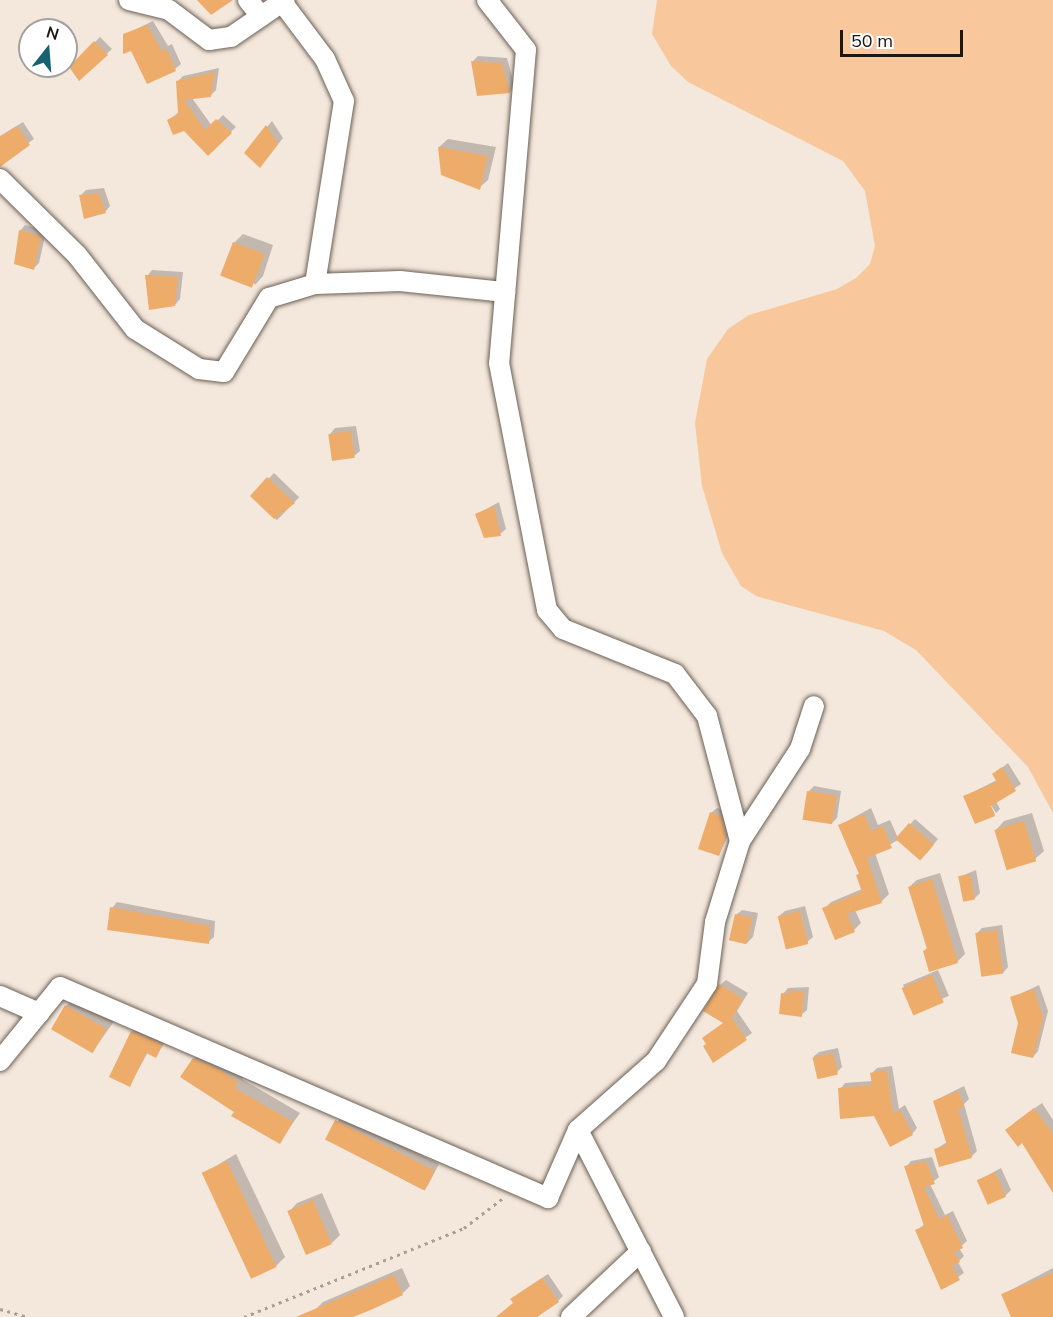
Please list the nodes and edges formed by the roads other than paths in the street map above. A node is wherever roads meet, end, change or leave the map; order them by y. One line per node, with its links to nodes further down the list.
1 (129, 0): 5 (street)
2 (248, 0): 5 (street)
3 (487, 0): 8 (street)
4 (283, 1): 5 (street); 7 (street)
5 (261, 16)
6 (0, 179): 7 (street)
7 (315, 284): 8 (street)
8 (505, 291): 10 (street)
9 (814, 706): 10 (street)
10 (740, 841): 14 (street)
11 (0, 996): 12 (street)
12 (39, 1013): 13 (street); 14 (street)
13 (0, 1061)
14 (578, 1130): 15 (street)
15 (641, 1251): 16 (street); 17 (street)
16 (571, 1317)
17 (674, 1317)

